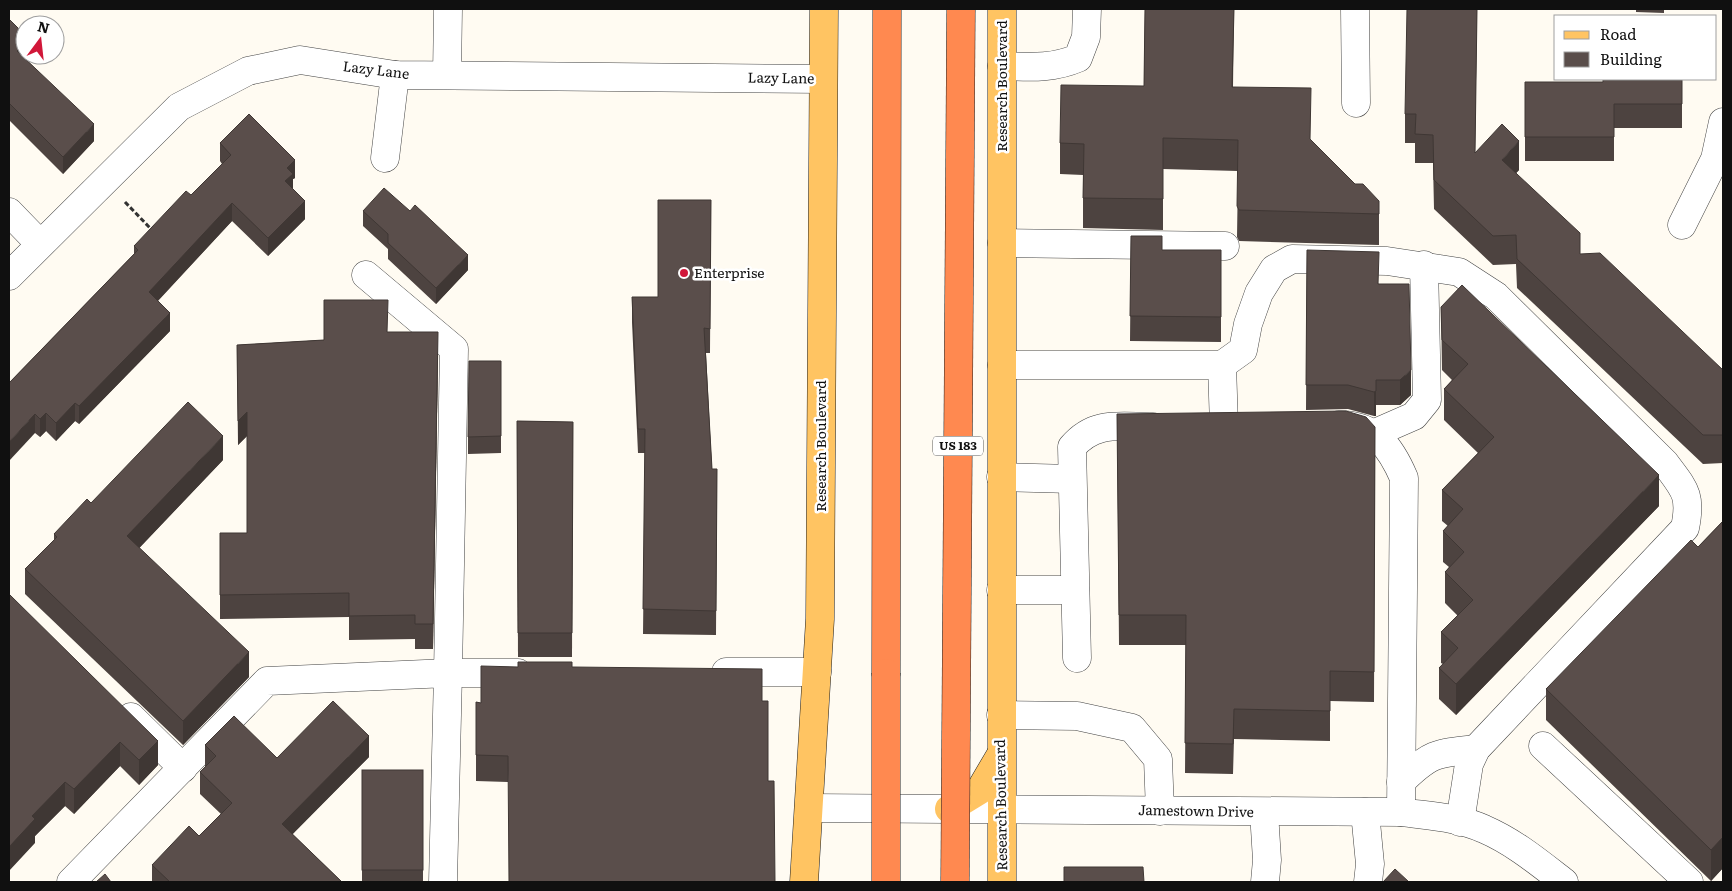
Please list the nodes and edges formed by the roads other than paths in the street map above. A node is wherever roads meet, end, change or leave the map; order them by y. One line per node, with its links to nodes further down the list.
1 (448, 9): 10 (street)
2 (824, 9): 11 (main road, Research Boulevard)
3 (887, 9): 56 (highway, bridge)
4 (961, 9): 57 (highway, US 183, bridge)
5 (1002, 9): 8 (main road, Research Boulevard)
6 (1087, 9): 8 (street)
7 (1355, 9): 12 (street)
8 (1002, 66): 17 (main road, Research Boulevard)
9 (395, 75): 10 (street, Lazy Lane); 14 (street); 18 (street, Lazy Lane)
10 (447, 75): 11 (street, Lazy Lane)
11 (824, 79): 35 (main road, Research Boulevard)
12 (1356, 103)
13 (1723, 122): 16 (street)
14 (385, 158)
15 (9, 212): 18 (street)
16 (1682, 225)
17 (1002, 243): 19 (street); 23 (main road, Research Boulevard)
18 (40, 244): 22 (street, Lazy Lane)
19 (1225, 246)
20 (1424, 265): 24 (street); 28 (street); 41 (street)
21 (366, 275): 37 (street)
22 (9, 276)
23 (1002, 365): 24 (street); 29 (main road, Research Boulevard)
24 (1222, 365): 26 (street)
25 (1310, 425): 28 (street)
26 (1224, 426): 27 (street); 30 (street)
27 (1253, 426)
28 (1375, 433): 44 (street)
29 (1001, 477): 30 (street); 31 (main road, Research Boulevard)
30 (1072, 480): 32 (street)
31 (1001, 590): 32 (street); 39 (main road, Research Boulevard)
32 (1075, 590): 33 (street)
33 (1077, 658)
34 (697, 672): 35 (street)
35 (817, 672): 45 (main road, Research Boulevard)
36 (548, 673): 37 (street)
37 (448, 674): 43 (street); 54 (street)
38 (111, 698): 43 (street)
39 (1000, 715): 42 (main road, Research Boulevard); 48 (street)
40 (1543, 746): 62 (street)
41 (1476, 749): 44 (street); 52 (street)
42 (1000, 755): 46 (main road); 47 (main road, Research Boulevard)
43 (183, 768): 53 (street)
44 (1401, 782): 51 (street)
45 (809, 808): 46 (street, Jamestown Drive); 55 (main road, Research Boulevard)
46 (949, 809): 47 (street, Jamestown Drive)
47 (1001, 810): 48 (street, Jamestown Drive); 58 (main road, Research Boulevard)
48 (1160, 811): 49 (street, Jamestown Drive)
49 (1264, 812): 50 (street, Jamestown Drive); 59 (street)
50 (1365, 812): 51 (street, Jamestown Drive); 60 (street)
51 (1401, 812): 52 (street, Jamestown Drive)
52 (1460, 822): 61 (street, Jamestown Drive)
53 (72, 882)
54 (443, 882)
55 (804, 882)
56 (886, 882)
57 (955, 882)
58 (1002, 882)
59 (1265, 882)
60 (1368, 882)
61 (1564, 882)
62 (1689, 882)

